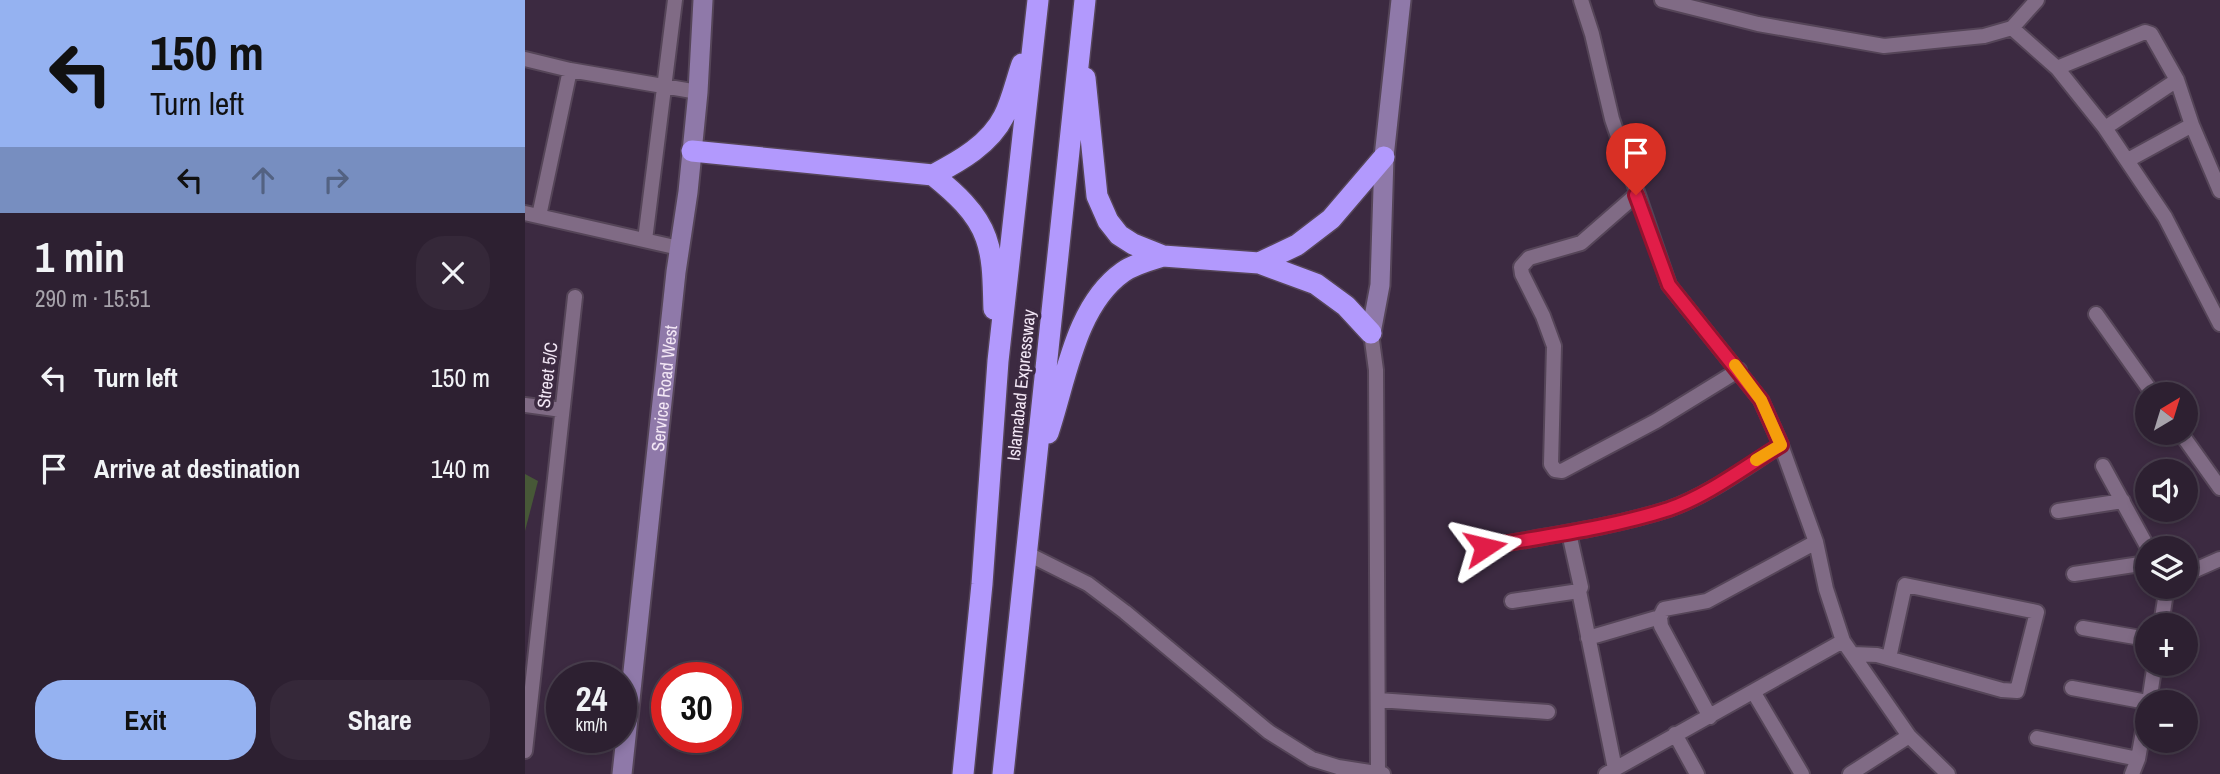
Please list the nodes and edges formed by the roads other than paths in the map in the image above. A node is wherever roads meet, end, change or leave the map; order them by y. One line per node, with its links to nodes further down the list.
1 (675, 0): 15 (street)
2 (703, 0): 16 (street, Service Road West)
3 (1085, 0): 10 (highway, Islamabad Expressway)
4 (1401, 0): 20 (street)
5 (1581, 0): 24 (street)
6 (1661, 0): 9 (street)
7 (2037, 0): 9 (street)
8 (1037, 9): 22 (highway); 34 (highway, Islamabad Expressway)
9 (2012, 28): 12 (street)
10 (1081, 37): 28 (highway); 42 (highway, Islamabad Expressway)
11 (525, 60): 13 (street)
12 (2057, 68): 14 (street); 18 (street)
13 (570, 70): 15 (street); 25 (street)
14 (2177, 80): 17 (street); 18 (street)
15 (664, 86): 16 (street); 26 (street)
16 (698, 92): 19 (street, Service Road West)
17 (2192, 125): 21 (street); 23 (street)
18 (2105, 128): 21 (street)
19 (692, 151): 22 (highway); 27 (street, Service Road West)
20 (1384, 157): 29 (highway); 33 (street)
21 (2128, 160): 32 (street)
22 (933, 175): 34 (highway)
23 (2219, 186)
24 (1636, 195): 35 (street); 35 (street)
25 (532, 215): 26 (street)
26 (645, 240): 27 (street)
27 (679, 247): 78 (street, Service Road West)
28 (1163, 256): 29 (highway); 42 (highway)
29 (1259, 263): 33 (highway)
30 (575, 297): 38 (street, Street 5/C)
31 (2096, 314): 36 (street)
32 (2220, 324)
33 (1371, 333): 66 (street)
34 (998, 360): 79 (highway, Islamabad Expressway)
35 (1739, 370): 39 (street)
36 (2144, 382)
37 (525, 405): 38 (street)
38 (562, 410): 73 (street, Street 5/C)
39 (1781, 445): 46 (street); 48 (street)
40 (2189, 445): 43 (street)
41 (2103, 466): 44 (street)
42 (1035, 472): 50 (highway, Islamabad Expressway)
43 (2220, 488)
44 (2123, 501): 45 (street); 47 (street)
45 (2058, 511)
46 (1569, 533): 49 (street); 55 (street)
47 (2142, 536)
48 (1816, 542): 57 (street); 61 (street)
49 (1485, 547)
50 (1026, 553): 75 (street); 80 (highway, Islamabad Expressway)
51 (2220, 559): 53 (street)
52 (2135, 564): 54 (street)
53 (2198, 569)
54 (2074, 574)
55 (1580, 591): 56 (street); 60 (street)
56 (1512, 601)
57 (1660, 617): 60 (street); 69 (street)
58 (2083, 628): 59 (street)
59 (2135, 637)
60 (1588, 638): 77 (street)
61 (1843, 640): 62 (street); 65 (street)
62 (1853, 654): 63 (street); 71 (street)
63 (1889, 658): 63 (street)
64 (2072, 688): 67 (street)
65 (1754, 693): 69 (street); 84 (street)
66 (1378, 700): 68 (street); 82 (street)
67 (2135, 700)
68 (1548, 712)
69 (1710, 717): 70 (street)
70 (1675, 734): 77 (street); 83 (street)
71 (1909, 737): 85 (street); 86 (street)
72 (2037, 738): 76 (street)
73 (525, 751)
74 (2139, 753): 76 (street)
75 (1312, 759): 81 (street); 82 (street)
76 (2138, 759): 87 (street)
77 (1618, 770)
78 (622, 774)
79 (963, 774)
80 (1003, 774)
81 (1316, 774)
82 (1381, 774)
83 (1697, 774)
84 (1802, 774)
85 (1850, 774)
86 (1948, 774)
87 (2132, 774)

